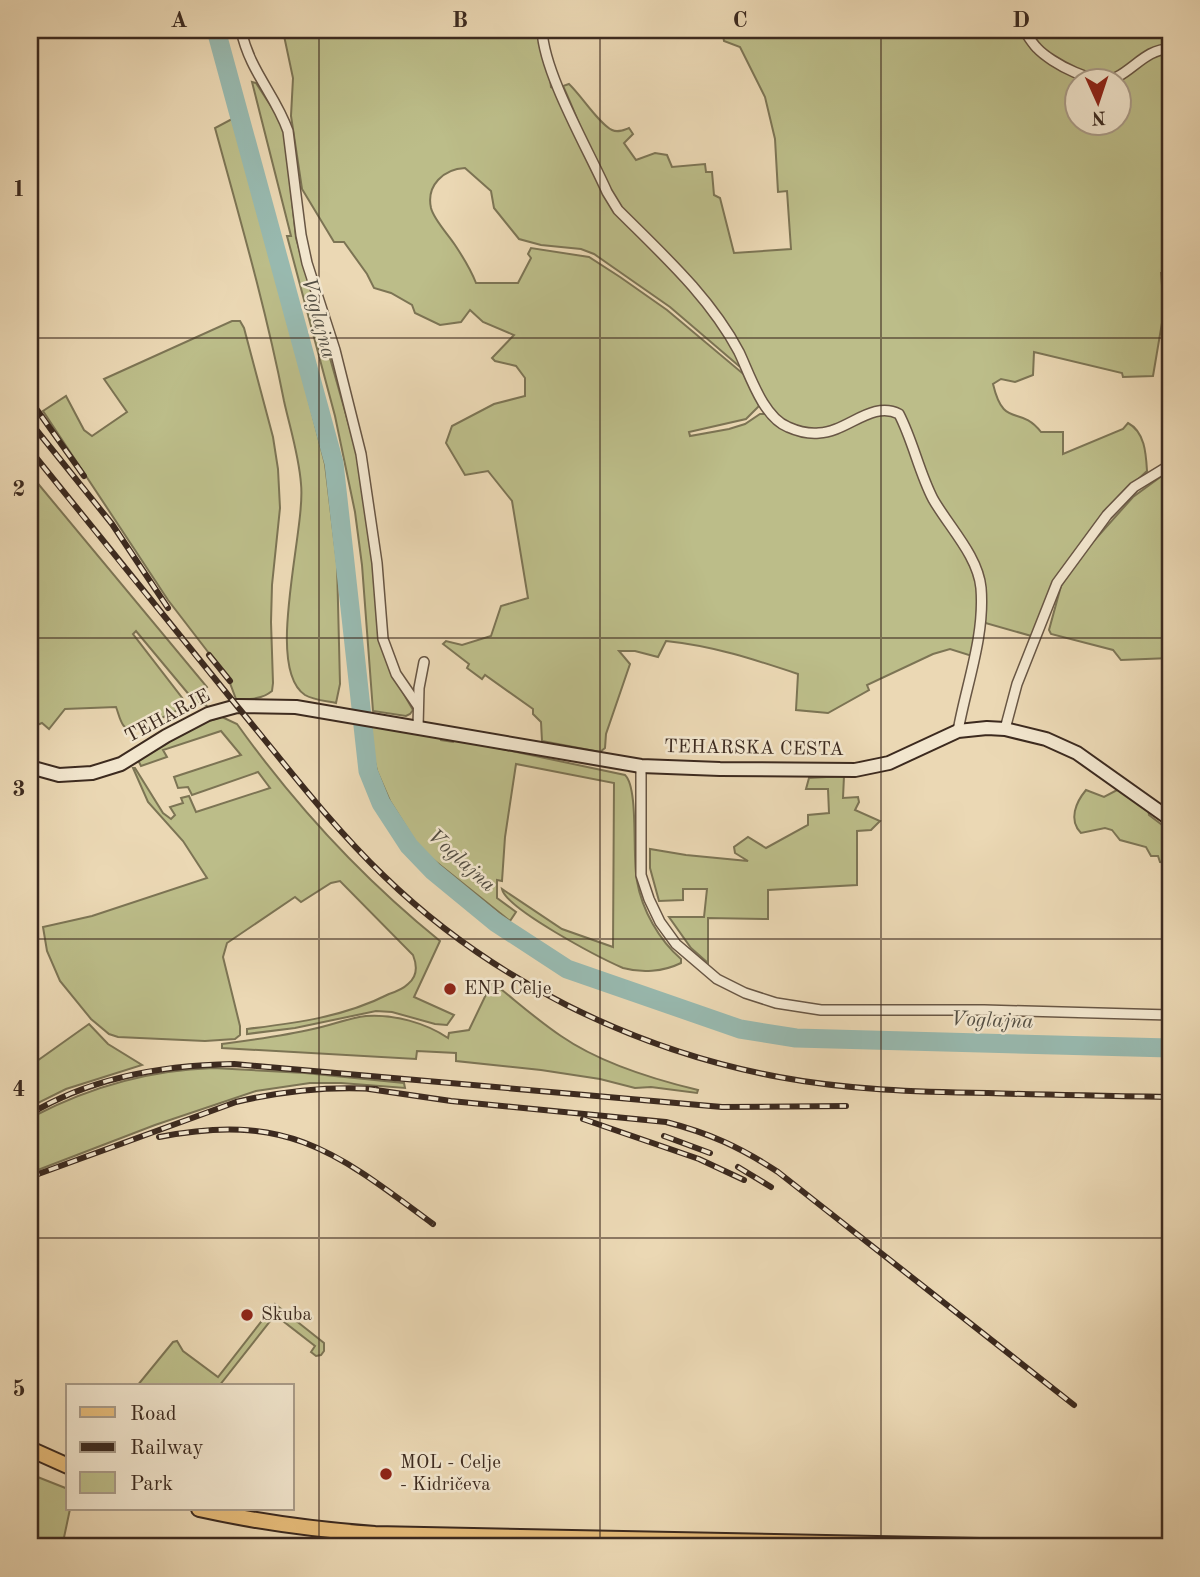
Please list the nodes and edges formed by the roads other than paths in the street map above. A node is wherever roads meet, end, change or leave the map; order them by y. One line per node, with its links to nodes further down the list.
1 (241, 30): 7 (street)
2 (542, 30): 11 (street)
3 (1024, 30): 4 (street)
4 (1170, 49)
5 (1170, 465): 10 (street)
6 (424, 663): 7 (street)
7 (418, 706): 9 (street)
8 (392, 723): 9 (street, TEHARSKA CESTA); 13 (street, TEHARJE)
9 (418, 727): 12 (street, TEHARSKA CESTA)
10 (1005, 729): 11 (street, TEHARSKA CESTA); 14 (street, TEHARSKA CESTA)
11 (958, 732): 12 (street, TEHARSKA CESTA)
12 (640, 766): 15 (street)
13 (30, 767)
14 (1170, 819)
15 (1170, 1015)
16 (30, 1449): 17 (main road)
17 (66, 1465)
18 (204, 1510): 19 (main road)
19 (1033, 1547)

